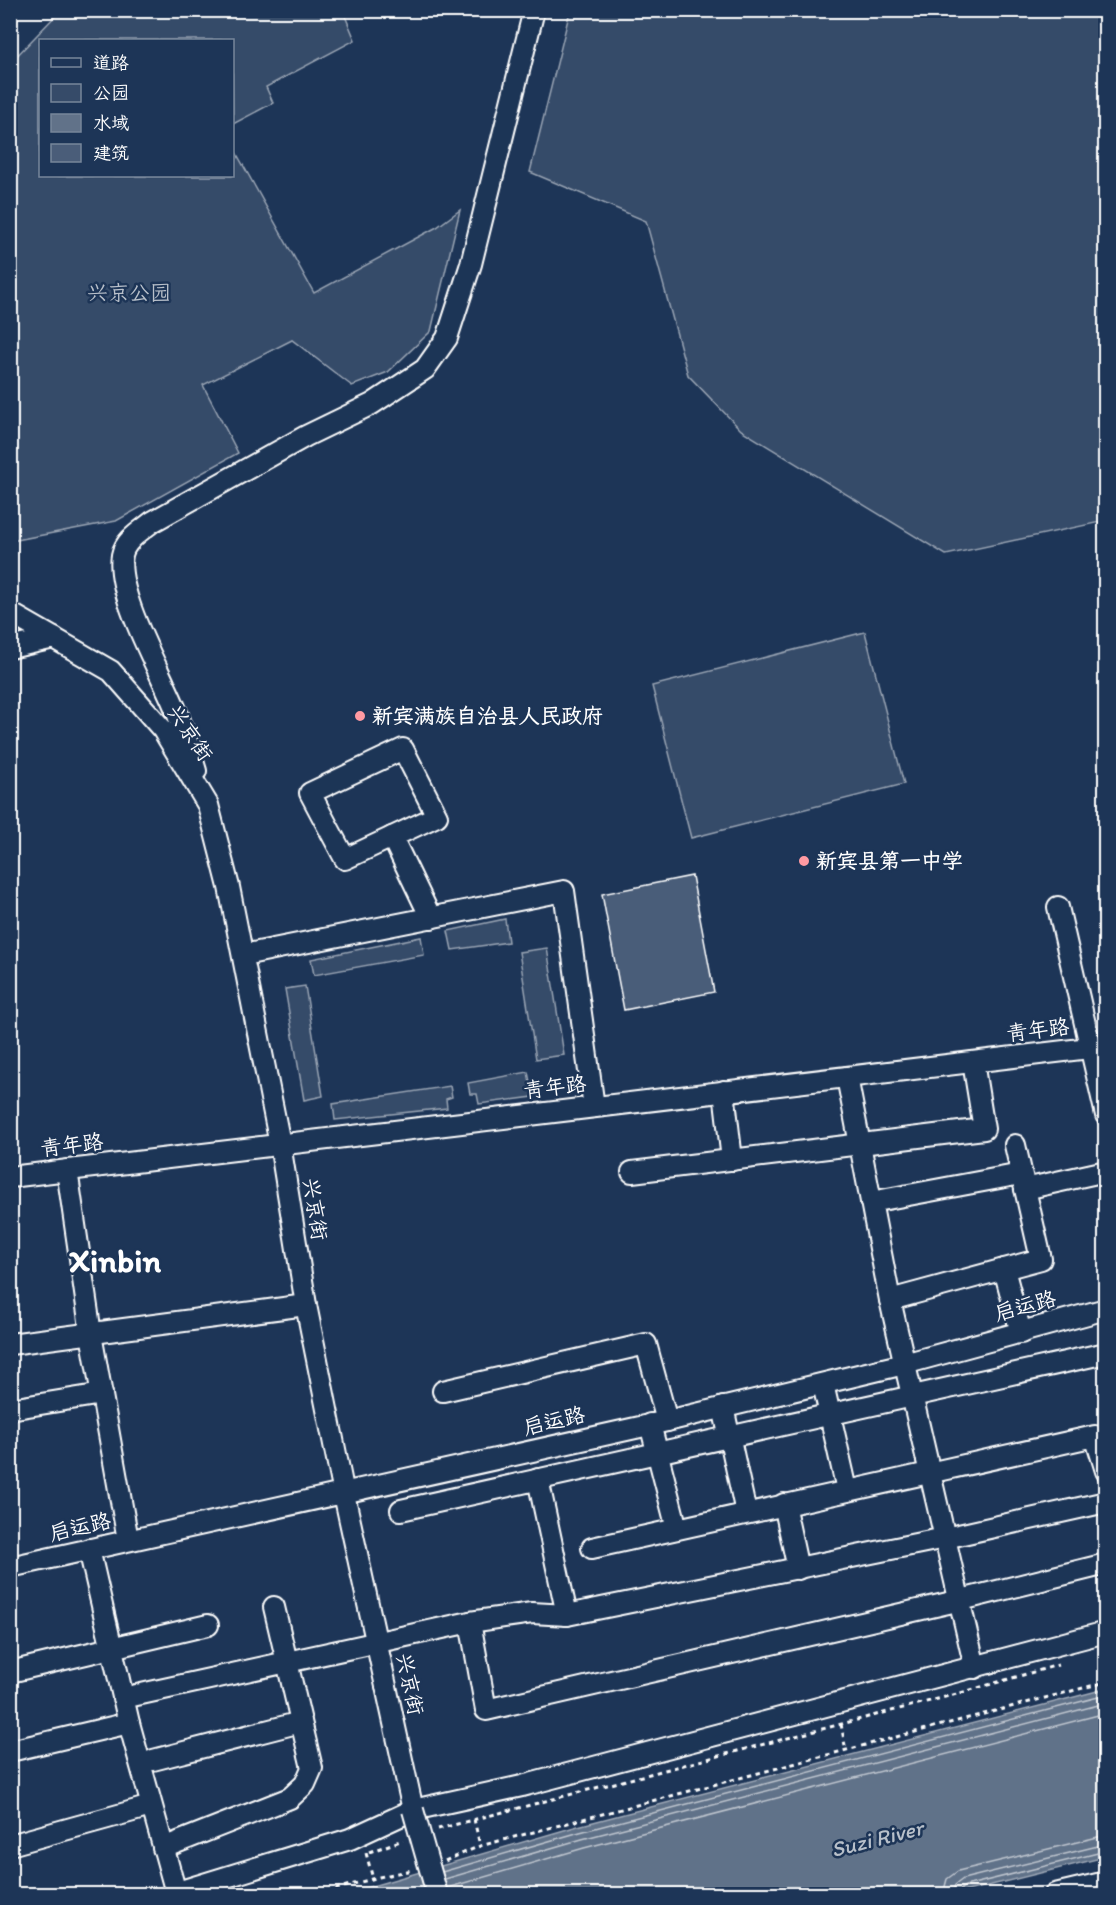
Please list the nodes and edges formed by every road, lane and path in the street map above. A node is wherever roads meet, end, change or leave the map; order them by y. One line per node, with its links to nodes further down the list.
1 (534, 10): 5 (street)
2 (10, 613): 3 (street, 兴京街)
3 (54, 638): 4 (street); 5 (street, 兴京街)
4 (10, 648)
5 (208, 805): 9 (street, 兴京街)
6 (392, 837): 6 (street); 8 (street)
7 (1058, 908): 10 (street)
8 (431, 918): 9 (street); 14 (street)
9 (243, 955): 16 (street, 兴京街)
10 (1097, 1047): 11 (street, 青年路); 15 (street)
11 (973, 1062): 12 (street, 青年路); 17 (street)
12 (847, 1077): 13 (street, 青年路); 17 (street)
13 (724, 1091): 14 (street, 青年路); 19 (street)
14 (594, 1107): 16 (street, 青年路)
15 (1106, 1115)
16 (280, 1144): 20 (street, 青年路); 28 (street, 兴京街)
17 (860, 1144): 19 (street); 25 (street)
18 (1015, 1145): 24 (street)
19 (732, 1160): 22 (street)
20 (67, 1170): 23 (street, 青年路); 31 (street)
21 (1106, 1171): 24 (street)
22 (632, 1172)
23 (10, 1177)
24 (1023, 1181): 25 (street); 26 (street)
25 (871, 1203): 27 (street)
26 (1004, 1269): 27 (street); 30 (street)
27 (890, 1300): 34 (street)
28 (306, 1305): 31 (street); 49 (street, 兴京街)
29 (1106, 1309): 30 (street, 启运路)
30 (1021, 1333): 34 (street, 启运路)
31 (91, 1334): 32 (street); 37 (street)
32 (10, 1344)
33 (1106, 1353): 38 (street)
34 (904, 1364): 35 (street, 启运路); 38 (street)
35 (823, 1383): 39 (street, 启运路); 41 (street)
36 (443, 1391): 42 (street)
37 (102, 1394): 40 (street); 56 (street)
38 (912, 1396): 41 (street); 46 (street)
39 (723, 1407): 42 (street, 启运路); 43 (street)
40 (10, 1409)
41 (830, 1413): 43 (street); 48 (street)
42 (658, 1423): 44 (street); 49 (street, 启运路)
43 (730, 1437): 44 (street); 53 (street)
44 (657, 1453): 47 (street); 54 (street)
45 (1106, 1471): 46 (street)
46 (929, 1472): 48 (street); 55 (street)
47 (538, 1479): 52 (street); 64 (street)
48 (848, 1490): 51 (street)
49 (344, 1494): 56 (street, 启运路); 68 (street, 兴京街)
50 (1106, 1502): 55 (street)
51 (784, 1504): 53 (street); 61 (street)
52 (401, 1510)
53 (746, 1513): 54 (street)
54 (677, 1529): 57 (street)
55 (945, 1539): 61 (street); 62 (street)
56 (128, 1540): 58 (street, 启运路)
57 (592, 1548)
58 (89, 1549): 60 (street, 启运路); 69 (street)
59 (1106, 1564): 62 (street)
60 (10, 1567)
61 (798, 1569): 64 (street)
62 (961, 1600): 65 (street); 72 (street)
63 (274, 1607): 70 (street)
64 (567, 1615): 65 (street)
65 (470, 1622): 68 (street)
66 (208, 1626): 69 (street)
67 (1106, 1632): 72 (street)
68 (376, 1642): 70 (street); 83 (street, 兴京街)
69 (112, 1648): 73 (street); 75 (street)
70 (287, 1662): 75 (street); 76 (street)
71 (1062, 1664): 78 (path)
72 (975, 1668): 83 (street)
73 (10, 1672)
74 (1106, 1682): 79 (path)
75 (123, 1698): 77 (street)
76 (301, 1722): 81 (street); 86 (street)
77 (129, 1723): 80 (street); 82 (street)
78 (841, 1724): 79 (path); 85 (path)
79 (846, 1750): 85 (path)
80 (10, 1751)
81 (153, 1760)
82 (151, 1806): 84 (street); 86 (street)
83 (413, 1810): 92 (street); 94 (street, 兴京街, bridge)
84 (10, 1845)
85 (480, 1846): 88 (path)
86 (163, 1848): 92 (street)
87 (366, 1852): 90 (path)
88 (438, 1863)
89 (417, 1869): 90 (path)
90 (373, 1879): 93 (path)
91 (1106, 1882): 95 (street)
92 (173, 1894)
93 (318, 1894)
94 (437, 1894)
95 (1055, 1894)

